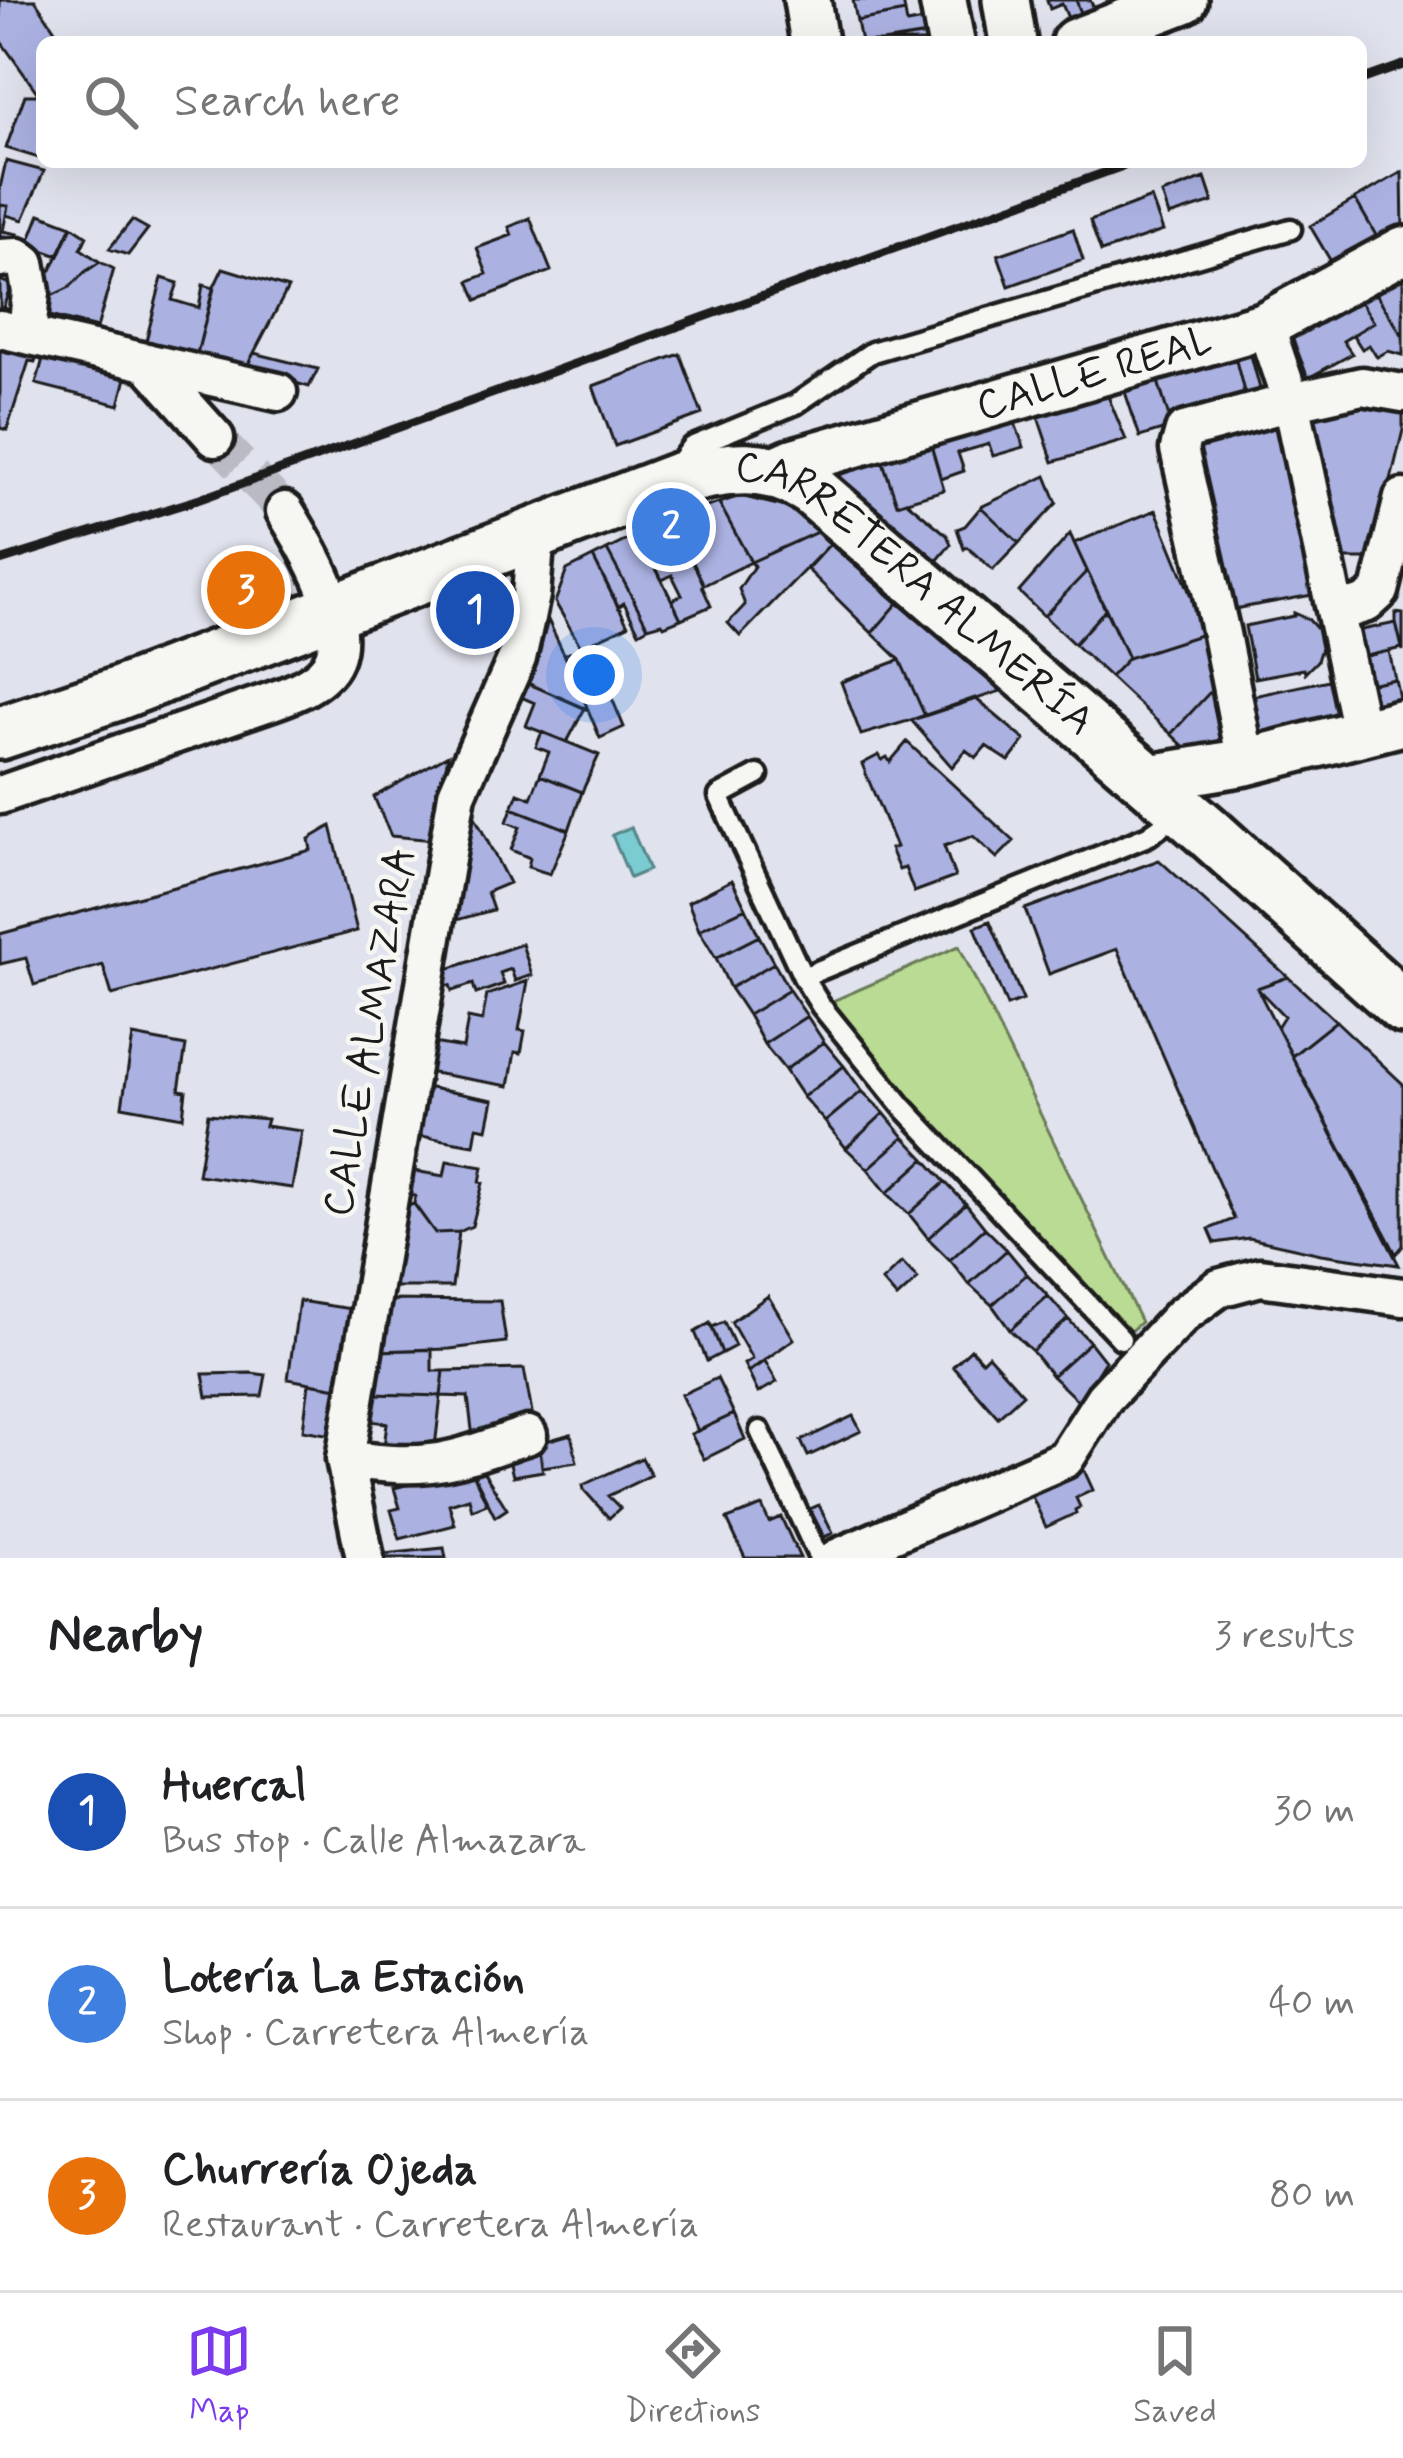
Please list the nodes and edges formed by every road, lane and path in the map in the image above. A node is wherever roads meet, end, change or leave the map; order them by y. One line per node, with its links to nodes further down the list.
1 (806, 0): 5 (street)
2 (943, 0): 6 (street)
3 (1006, 0): 7 (street)
4 (1184, 0): 8 (street)
5 (813, 36)
6 (950, 36)
7 (1012, 36)
8 (1091, 36)
9 (1291, 229): 20 (lane)
10 (1403, 250): 12 (street, CALLE REAL)
11 (0, 258): 13 (street)
12 (1265, 325): 17 (street); 19 (street, CALLE REAL)
13 (14, 332): 14 (street)
14 (147, 362): 15 (street); 18 (street)
15 (278, 392)
16 (1403, 394): 17 (street)
17 (1291, 402): 25 (street); 28 (street)
18 (215, 438)
19 (772, 471): 20 (main road, CARRETERA ALMERÍA); 30 (main road, CARRETERA ALMERÍA)
20 (659, 486): 23 (main road, CARRETERA ALMERÍA)
21 (1403, 497): 25 (street)
22 (285, 511): 24 (street)
23 (536, 532): 24 (main road, CARRETERA ALMERÍA); 39 (street, CALLE ALMAZARA)
24 (333, 610): 27 (main road, CARRETERA ALMERÍA); 31 (street)
25 (1338, 612): 26 (street)
26 (1382, 727): 28 (street)
27 (0, 733)
28 (1246, 761): 30 (street)
29 (758, 775): 33 (lane)
30 (1144, 779): 32 (main road, CARRETERA ALMERÍA)
31 (0, 795)
32 (1183, 811): 33 (lane); 34 (main road, CARRETERA ALMERÍA)
33 (803, 977): 36 (lane)
34 (1403, 1007)
35 (1403, 1297): 42 (street)
36 (1120, 1339)
37 (760, 1431): 41 (lane)
38 (527, 1435): 39 (street)
39 (345, 1460): 40 (street, CALLE ALMAZARA)
40 (365, 1558)
41 (819, 1558)
42 (837, 1558)

